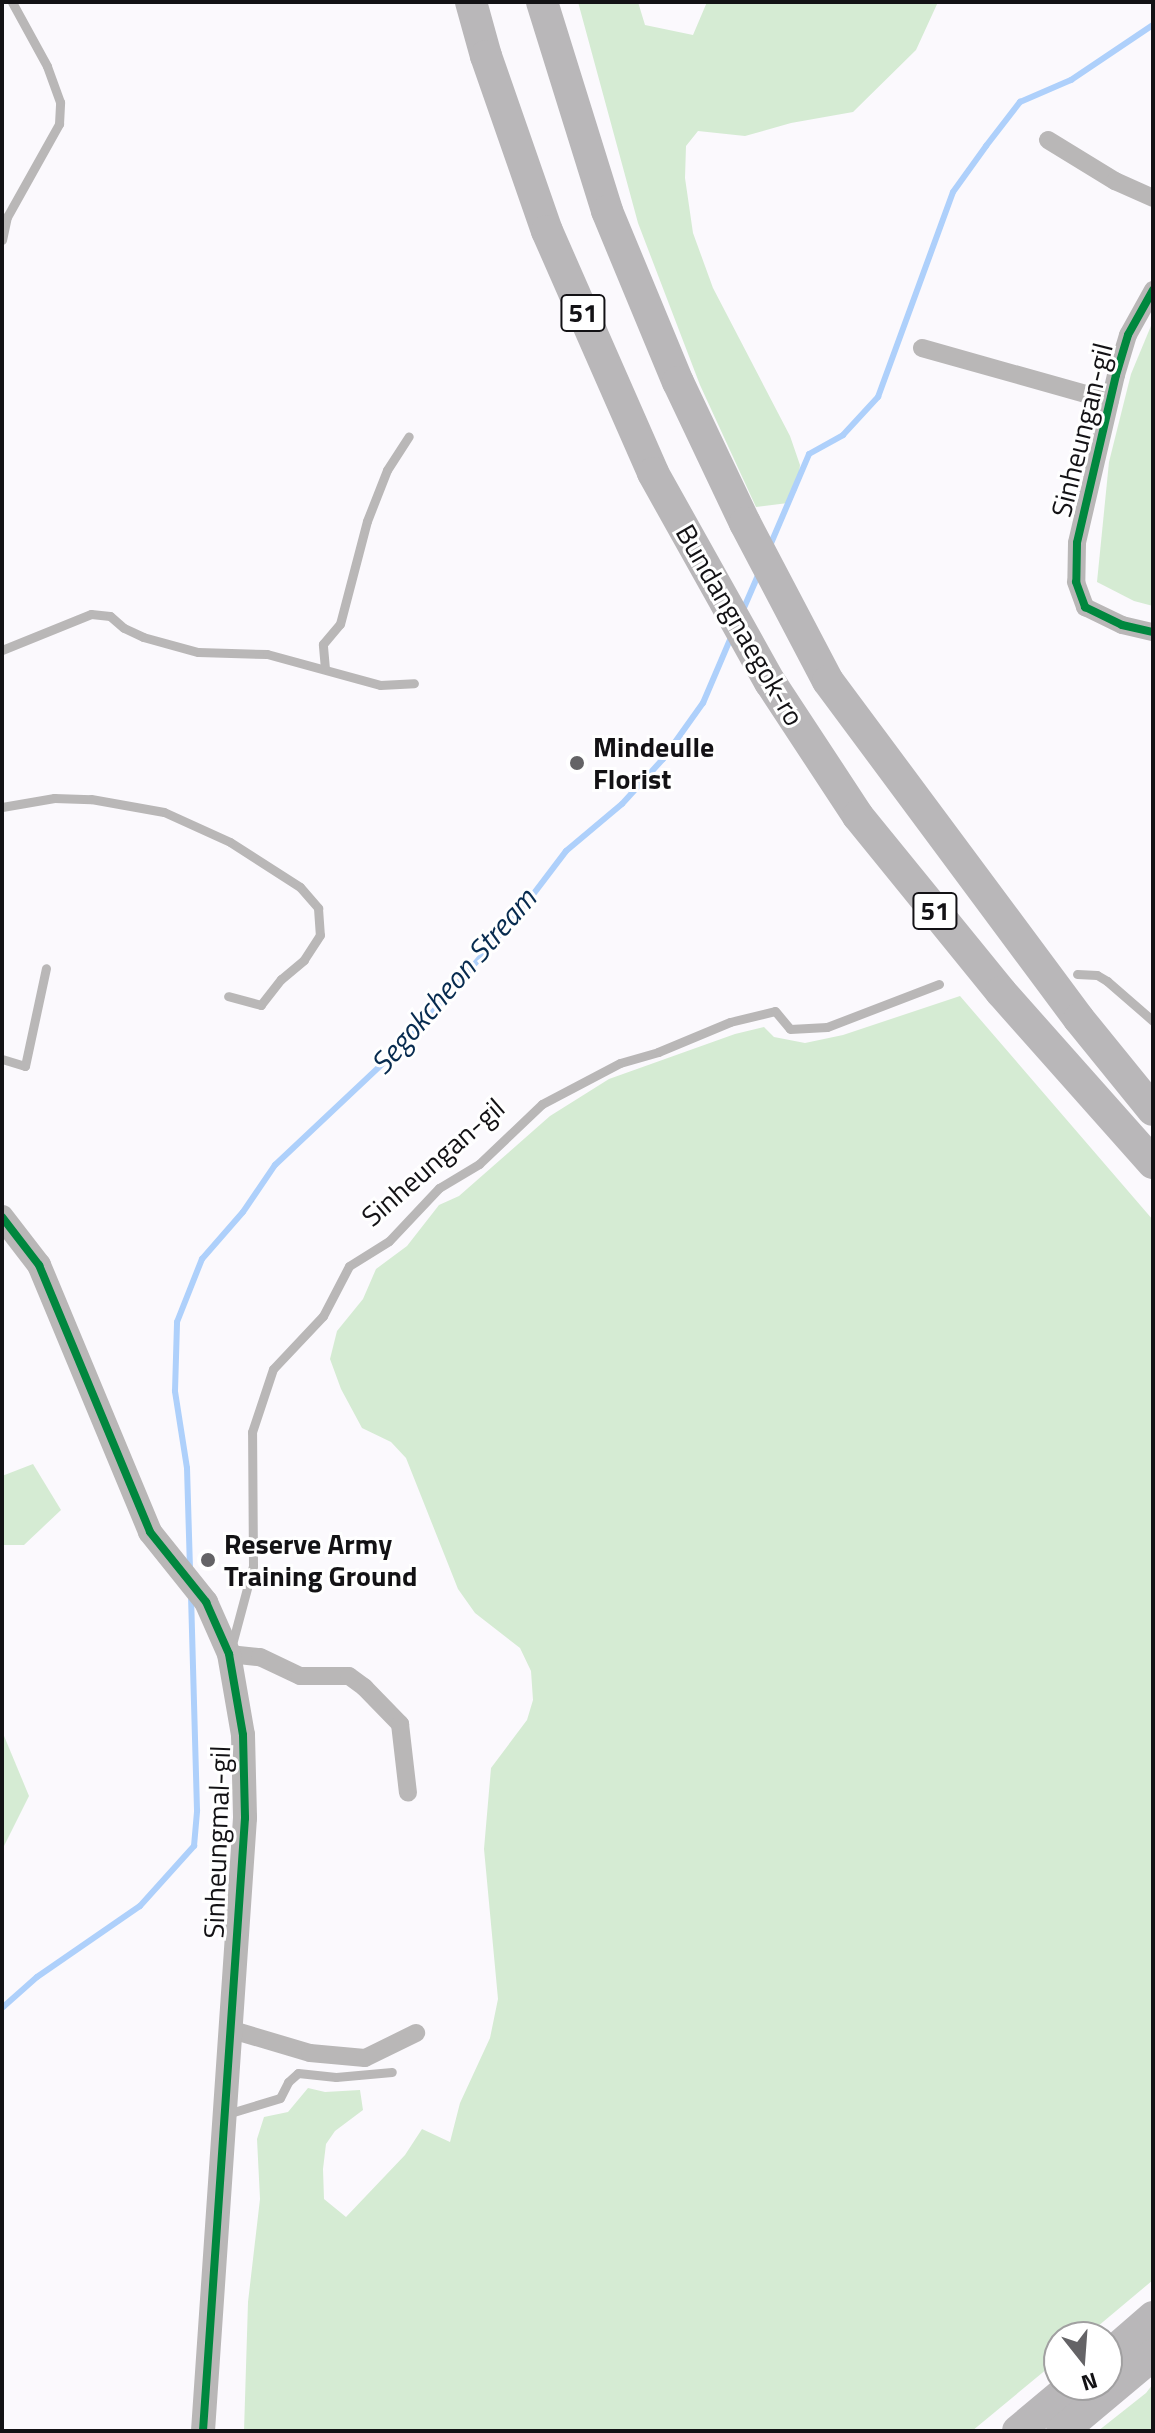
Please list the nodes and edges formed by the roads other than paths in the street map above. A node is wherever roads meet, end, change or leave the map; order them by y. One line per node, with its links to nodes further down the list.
1 (12, 2): 6 (lane)
2 (471, 2): 25 (highway, Bundangnaegok-ro / 51)
3 (542, 2): 20 (highway, Bundangnaegok-ro / 51)
4 (1048, 140): 5 (street)
5 (1153, 198)
6 (2, 240)
7 (1153, 290): 9 (street, Sinheungan-gil)
8 (922, 348): 9 (street)
9 (1110, 401): 11 (street, Sinheungan-gil)
10 (409, 436): 13 (lane)
11 (1153, 632)
12 (2, 650): 13 (lane)
13 (325, 669): 14 (lane)
14 (414, 683)
15 (2, 807): 19 (lane)
16 (46, 968): 22 (lane)
17 (1077, 974): 21 (lane)
18 (939, 984): 27 (lane, Sinheungan-gil)
19 (228, 996)
20 (1079, 1019): 23 (highway); 24 (highway, Bundangnaegok-ro / 51)
21 (1153, 1021)
22 (2, 1059)
23 (1153, 1094)
24 (1153, 1110)
25 (1153, 1163)
26 (2, 1217): 27 (street, Sinheungmal-gil)
27 (229, 1654): 28 (street); 29 (street, Sinheungmal-gil)
28 (408, 1793)
29 (229, 2029): 30 (street); 32 (street, Sinheungmal-gil)
30 (416, 2033)
31 (392, 2072): 32 (lane)
32 (223, 2115): 36 (street, Sinheungmal-gil)
33 (1153, 2317): 34 (highway)
34 (1128, 2357): 38 (highway)
35 (1054, 2401): 37 (highway)
36 (203, 2431)
37 (1018, 2431)
38 (1062, 2431)

